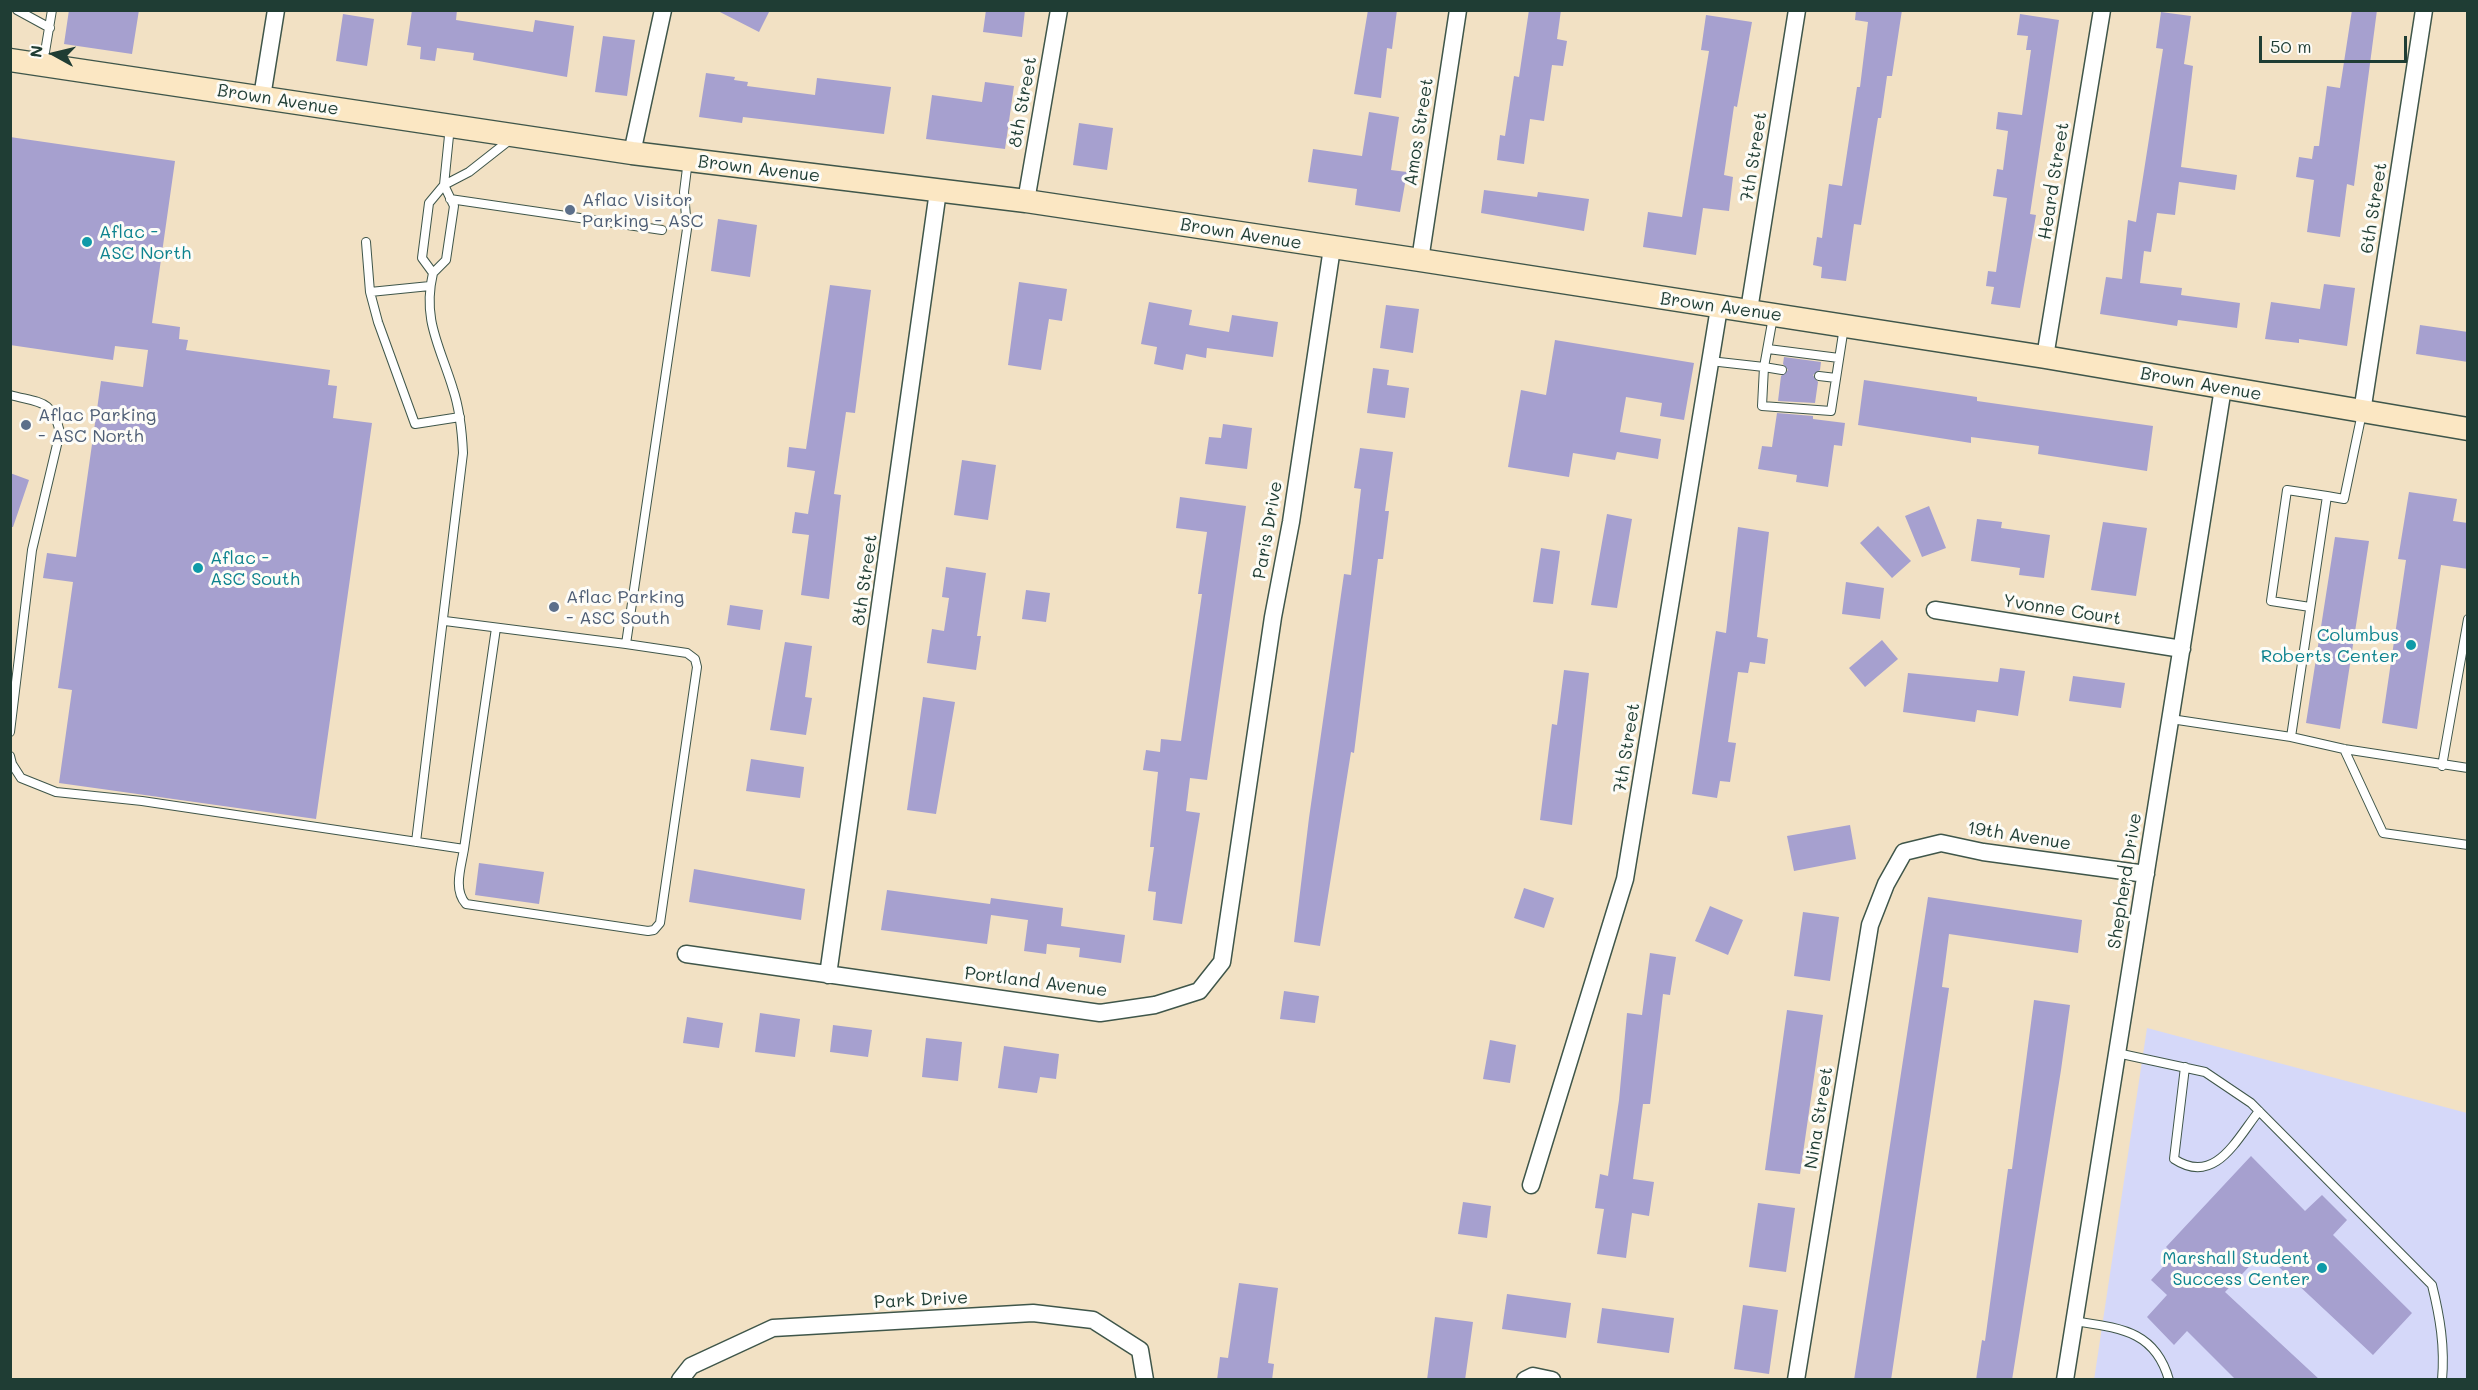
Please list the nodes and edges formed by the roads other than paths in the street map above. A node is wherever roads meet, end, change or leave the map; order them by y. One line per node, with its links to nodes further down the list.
1 (16, 10): 10 (lane)
2 (52, 10): 10 (lane)
3 (276, 10): 13 (street)
4 (663, 10): 16 (street)
5 (1059, 10): 21 (street, 8th Street)
6 (1458, 10): 25 (street, Amos Street)
7 (1797, 10): 30 (street, 7th Street)
8 (2102, 10): 34 (street, Heard Street)
9 (2424, 10): 43 (street, 6th Street)
10 (50, 28): 12 (lane)
11 (10, 60): 12 (street, Brown Avenue)
12 (43, 65): 13 (street, Brown Avenue)
13 (262, 97): 14 (street, Brown Avenue)
14 (450, 126): 15 (street, Brown Avenue); 18 (lane)
15 (516, 136): 16 (street, Brown Avenue); 18 (lane)
16 (632, 153): 17 (street, Brown Avenue)
17 (688, 160): 19 (street, Brown Avenue); 52 (lane)
18 (444, 185): 20 (lane); 26 (lane)
19 (938, 191): 21 (street, Brown Avenue); 68 (street, 8th Street)
20 (450, 199): 22 (lane); 26 (lane)
21 (1026, 201): 24 (street, Brown Avenue)
22 (662, 230)
23 (366, 242): 28 (lane)
24 (1332, 248): 25 (street, Brown Avenue); 61 (street, Paris Drive)
25 (1420, 260): 29 (street, Brown Avenue)
26 (433, 273): 27 (lane)
27 (429, 286): 28 (lane); 44 (lane)
28 (370, 291): 44 (lane)
29 (1719, 308): 30 (street, Brown Avenue); 36 (street, 7th Street)
30 (1749, 310): 31 (street, Brown Avenue)
31 (1774, 314): 32 (street, Brown Avenue); 33 (lane)
32 (1844, 325): 34 (street, Brown Avenue); 35 (lane)
33 (1767, 349): 35 (lane); 37 (lane)
34 (2045, 357): 41 (street, Brown Avenue)
35 (1839, 358): 40 (lane)
36 (1710, 360): 37 (lane); 72 (street, 7th Street)
37 (1764, 367): 38 (lane); 40 (lane)
38 (1782, 370)
39 (1819, 376): 40 (lane)
40 (1836, 378)
41 (2223, 388): 43 (street, Brown Avenue); 53 (street, Shepherd Drive)
42 (10, 395): 55 (lane)
43 (2362, 412): 45 (street, Brown Avenue); 46 (lane)
44 (460, 417): 50 (lane)
45 (2468, 429)
46 (2327, 496): 47 (lane); 47 (lane)
47 (2310, 607): 56 (lane)
48 (1935, 610): 53 (street, Yvonne Court)
49 (2468, 619): 59 (lane)
50 (445, 621): 51 (lane); 62 (lane)
51 (496, 628): 52 (lane); 64 (lane)
52 (626, 644): 64 (lane)
53 (2182, 649): 54 (street, Shepherd Drive)
54 (2171, 719): 56 (lane); 66 (street, Shepherd Drive)
55 (10, 732)
56 (2291, 737): 57 (lane)
57 (2344, 749): 59 (lane); 63 (lane)
58 (10, 756): 62 (lane)
59 (2442, 766): 60 (lane)
60 (2468, 768)
61 (1243, 818): 68 (street, Portland Avenue)
62 (416, 842): 64 (lane)
63 (2468, 845)
64 (464, 849)
65 (1895, 867): 66 (street, 19th Avenue); 78 (street, Nina Street)
66 (2146, 874): 69 (street, Shepherd Drive)
67 (686, 954): 68 (street, Portland Avenue)
68 (828, 975)
69 (2117, 1053): 70 (lane); 73 (street, Shepherd Drive)
70 (2185, 1067): 71 (lane); 71 (lane)
71 (2259, 1111): 81 (lane)
72 (1531, 1185)
73 (2074, 1321): 79 (street, Shepherd Drive); 80 (lane)
74 (680, 1380): 75 (street, Park Drive)
75 (1145, 1380)
76 (1525, 1380): 77 (street)
77 (1552, 1380)
78 (1796, 1380)
79 (2065, 1380)
80 (2169, 1380)
81 (2442, 1380)

